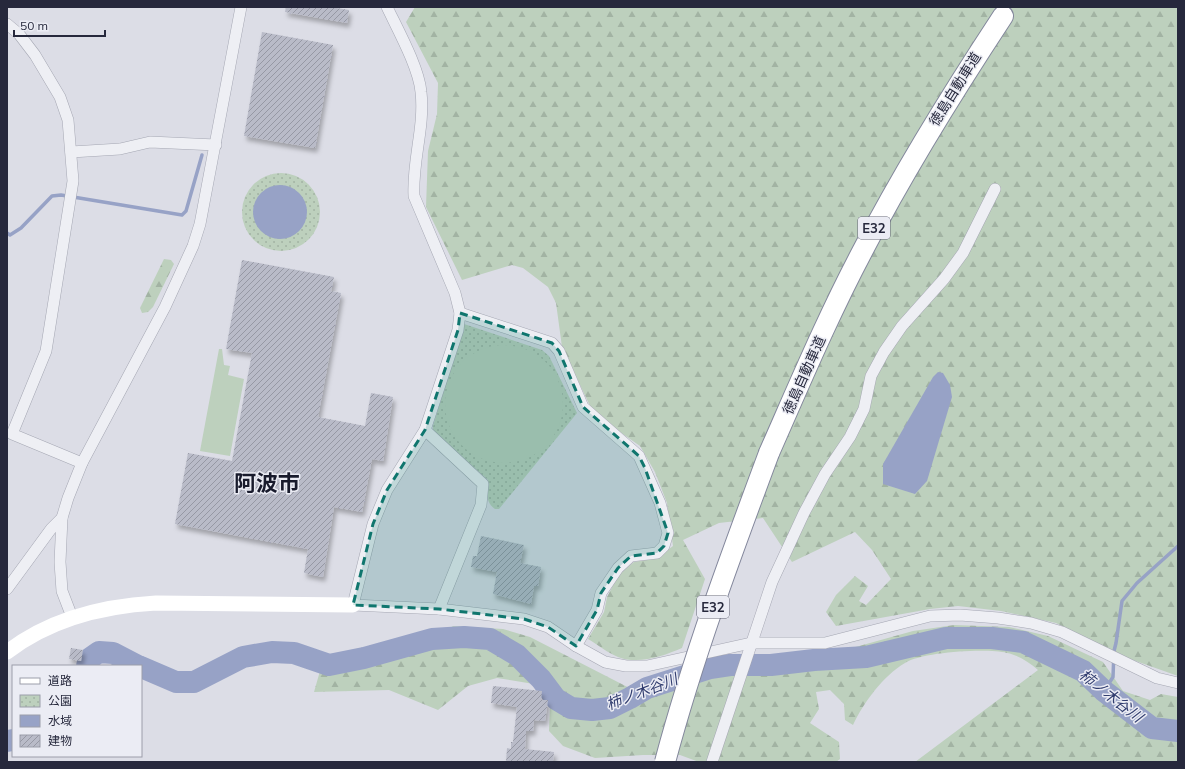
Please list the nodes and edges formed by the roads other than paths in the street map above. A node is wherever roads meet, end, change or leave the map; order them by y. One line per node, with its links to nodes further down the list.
1 (241, 7): 5 (street)
2 (388, 7): 8 (street)
3 (1003, 16): 21 (highway, 徳島自動車道 / E32, bridge)
4 (7, 24): 6 (street)
5 (216, 145): 6 (street); 11 (street)
6 (71, 152): 10 (street)
7 (994, 189): 17 (street)
8 (460, 313): 9 (street); 18 (street)
9 (425, 430): 14 (street); 15 (street)
10 (9, 439): 11 (street)
11 (82, 463): 12 (street)
12 (62, 518): 13 (street); 16 (street)
13 (7, 589)
14 (353, 605): 15 (street); 16 (street)
15 (439, 609): 18 (street)
16 (72, 617): 19 (street)
17 (751, 643): 18 (street); 20 (street); 22 (street)
18 (576, 646)
19 (7, 652)
20 (1178, 683)
21 (665, 762)
22 (712, 762)

